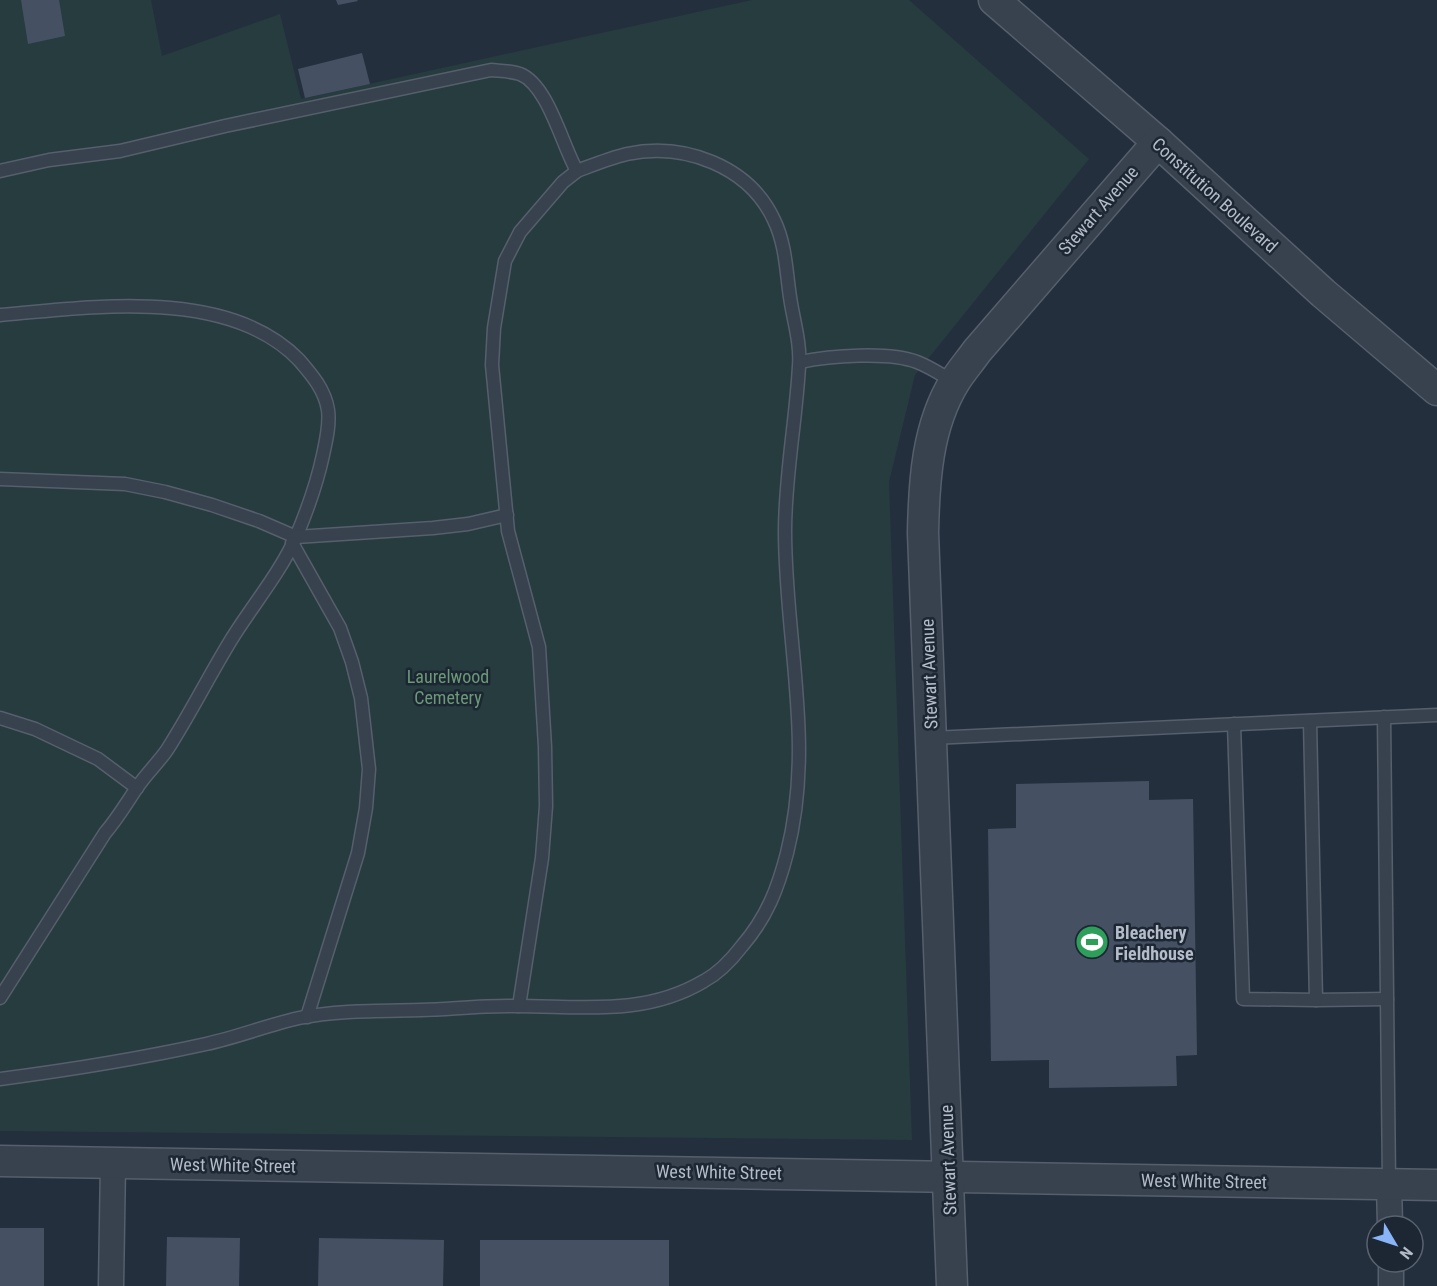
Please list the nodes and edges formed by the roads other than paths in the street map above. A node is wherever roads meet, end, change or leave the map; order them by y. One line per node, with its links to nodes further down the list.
1 (993, 0): 2 (street, Constitution Boulevard)
2 (1158, 142): 7 (street, Stewart Avenue); 8 (street, Constitution Boulevard)
3 (0, 171): 4 (lane)
4 (577, 171): 6 (lane); 10 (lane)
5 (0, 315): 11 (lane)
6 (800, 362): 7 (lane); 22 (lane)
7 (954, 382): 17 (street, Stewart Avenue)
8 (1437, 390)
9 (0, 479): 11 (lane)
10 (507, 515): 11 (lane); 22 (lane)
11 (294, 540): 18 (lane); 23 (lane)
12 (1437, 715): 13 (lane)
13 (1384, 717): 15 (lane); 20 (lane)
14 (0, 718): 18 (lane)
15 (1310, 720): 16 (lane); 21 (lane)
16 (1234, 724): 17 (lane); 21 (lane)
17 (932, 738): 27 (street, Stewart Avenue)
18 (137, 788): 19 (lane)
19 (0, 998)
20 (1387, 999): 21 (lane); 28 (lane)
21 (1316, 1000)
22 (519, 1006): 23 (lane)
23 (307, 1017): 24 (lane)
24 (0, 1079)
25 (0, 1161): 26 (street, West White Street)
26 (113, 1163): 27 (street, West White Street); 31 (street)
27 (950, 1176): 28 (street, West White Street); 32 (street, Stewart Avenue)
28 (1389, 1185): 29 (street, West White Street); 30 (street)
29 (1437, 1185)
30 (1390, 1214)
31 (111, 1286)
32 (952, 1286)

